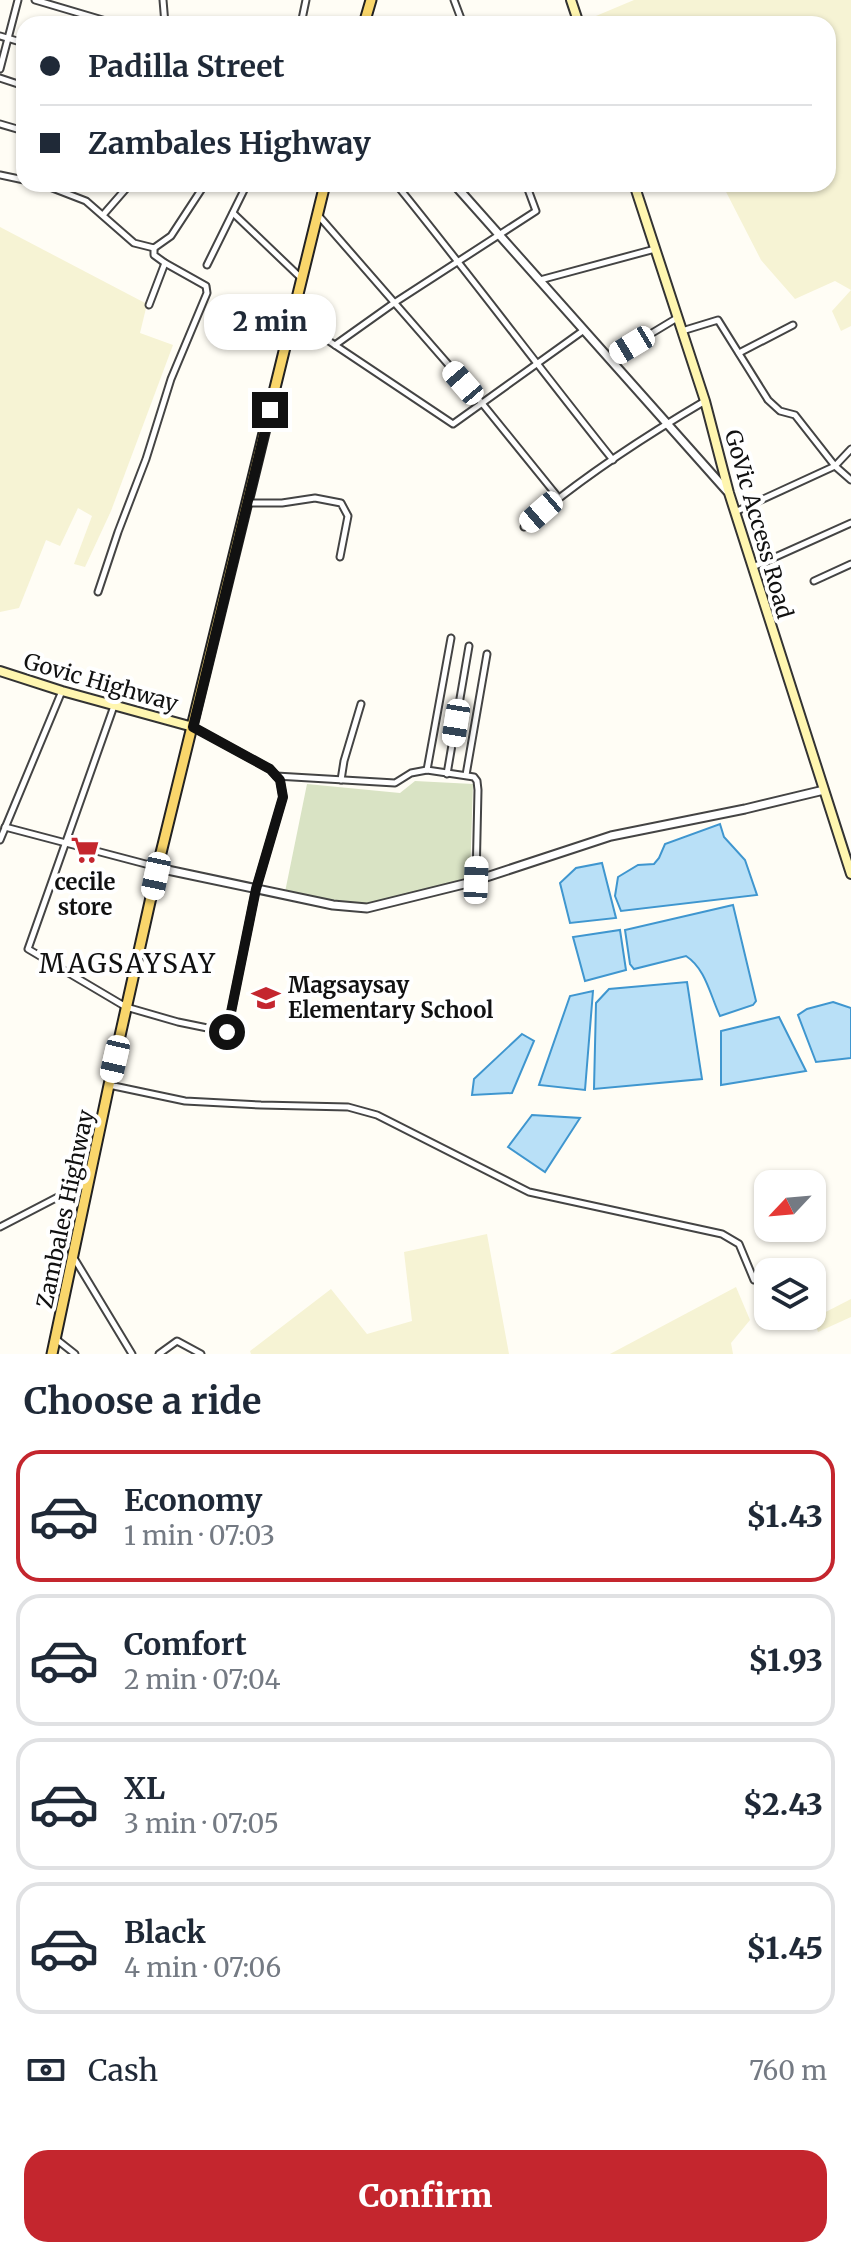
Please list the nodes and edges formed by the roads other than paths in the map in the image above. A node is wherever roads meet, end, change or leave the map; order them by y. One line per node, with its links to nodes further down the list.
1 (18, 0): 5 (street)
2 (35, 0): 3 (street)
3 (89, 16)
4 (0, 36): 5 (street)
5 (8, 39): 6 (street); 7 (street)
6 (16, 41)
7 (0, 69)
8 (63, 192): 18 (street)
9 (123, 192): 18 (street)
10 (200, 192): 21 (street)
11 (243, 192): 17 (street)
12 (323, 192): 19 (main road, Zambales Highway)
13 (403, 192): 23 (street)
14 (461, 192): 20 (street)
15 (529, 192): 20 (street)
16 (637, 192): 22 (main road, GoVic Access Road)
17 (233, 213): 25 (street); 26 (street)
18 (103, 215): 21 (street)
19 (318, 215): 26 (main road, Zambales Highway); 28 (street)
20 (498, 235): 23 (street); 27 (street)
21 (154, 248): 24 (street)
22 (655, 248): 27 (street); 31 (main road, GoVic Access Road)
23 (459, 261): 28 (street); 38 (street)
24 (165, 263): 29 (street); 56 (street)
25 (207, 265)
26 (302, 278): 30 (main road, Zambales Highway)
27 (540, 280): 33 (street)
28 (394, 303): 35 (street); 40 (street)
29 (149, 305)
30 (293, 317): 35 (street); 48 (main road, Zambales Highway)
31 (678, 317): 34 (main road, GoVic Access Road); 37 (street)
32 (793, 325): 36 (street)
33 (584, 330): 37 (street); 38 (street)
34 (682, 331): 36 (street); 39 (main road, GoVic Access Road)
35 (335, 345): 40 (street)
36 (739, 353): 44 (street)
37 (609, 359): 41 (street)
38 (537, 364): 40 (street); 43 (street)
39 (705, 401): 41 (street); 46 (main road, GoVic Access Road)
40 (481, 402): 47 (street)
41 (667, 423): 43 (street); 46 (street)
42 (851, 449): 44 (street)
43 (613, 460): 47 (street)
44 (835, 466): 45 (street); 49 (street)
45 (851, 480)
46 (729, 493): 49 (main road, GoVic Access Road)
47 (558, 497): 51 (street)
48 (247, 503): 52 (street); 64 (main road, Zambales Highway)
49 (735, 512): 54 (main road, GoVic Access Road)
50 (851, 523): 54 (street)
51 (524, 527)
52 (340, 557)
53 (851, 564): 55 (street)
54 (752, 567): 70 (main road, GoVic Access Road)
55 (814, 581)
56 (98, 592)
57 (451, 638): 65 (street)
58 (469, 646): 66 (street)
59 (487, 654): 67 (street)
60 (0, 671): 61 (main road, Govic Highway)
61 (62, 691): 63 (main road, Govic Highway); 71 (street)
62 (361, 704): 69 (street)
63 (114, 706): 64 (main road, Govic Highway); 73 (street)
64 (193, 727): 68 (street); 74 (main road, Zambales Highway)
65 (427, 770): 66 (street); 69 (street)
66 (447, 774): 67 (street)
67 (466, 775): 76 (street)
68 (276, 776): 69 (street); 77 (street)
69 (341, 780)
70 (824, 790): 75 (main road, GoVic Access Road); 76 (street)
71 (5, 827): 72 (street); 73 (street)
72 (0, 840)
73 (65, 843): 74 (street); 78 (street)
74 (158, 868): 77 (street); 78 (main road, Zambales Highway)
75 (851, 874)
76 (476, 880): 77 (street)
77 (256, 889): 78 (street)
78 (126, 1007): 79 (main road, Zambales Highway)
79 (109, 1085): 80 (main road, Zambales Highway); 83 (street)
80 (88, 1186): 81 (street); 82 (main road, Zambales Highway)
81 (0, 1227)
82 (73, 1257): 84 (main road, Zambales Highway); 87 (street)
83 (754, 1280)
84 (56, 1338): 85 (main road, Zambales Highway); 86 (street)
85 (52, 1354)
86 (75, 1354)
87 (132, 1354)
88 (159, 1354): 89 (street)
89 (201, 1354)

